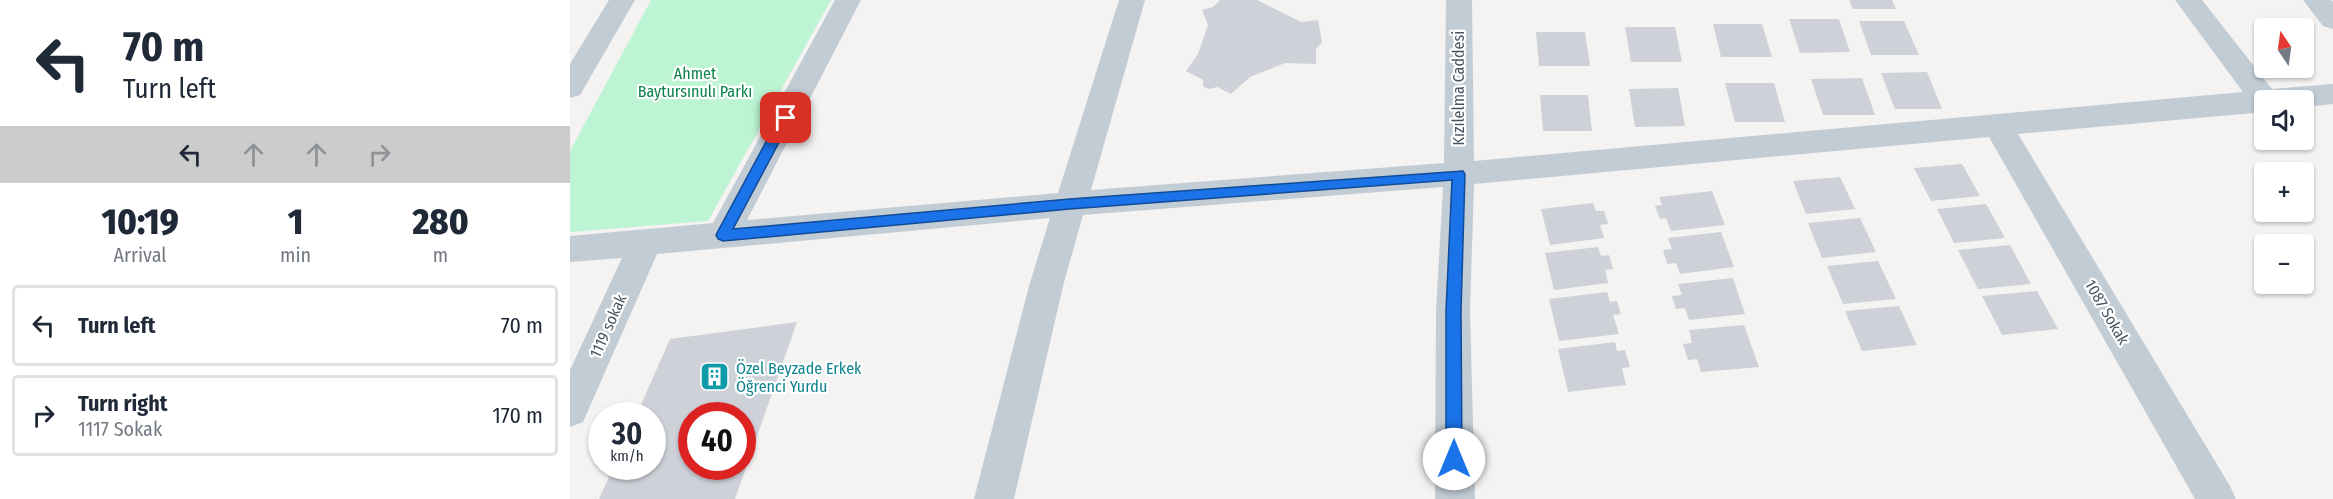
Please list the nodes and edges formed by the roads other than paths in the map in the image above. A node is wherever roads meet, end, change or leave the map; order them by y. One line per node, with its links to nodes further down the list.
1 (622, 0): 8 (street)
2 (848, 0): 16 (street)
3 (1132, 0): 15 (street)
4 (1459, 0): 14 (street, Kızılelma Caddesi)
5 (2188, 0): 9 (street)
6 (2316, 0): 7 (street)
7 (2333, 20)
8 (570, 88)
9 (2258, 90)
10 (2333, 94): 11 (street)
11 (2314, 96)
12 (2254, 102): 13 (street)
13 (1998, 126): 14 (street); 22 (street, 1087 Sokak)
14 (1459, 174): 15 (street); 21 (street, Kızılelma Caddesi)
15 (1070, 204): 16 (street); 20 (street)
16 (723, 235): 17 (street)
17 (646, 242): 18 (street); 19 (street, 1119 sokak)
18 (570, 249)
19 (570, 410)
20 (994, 499)
21 (1455, 499)
22 (2216, 499)

